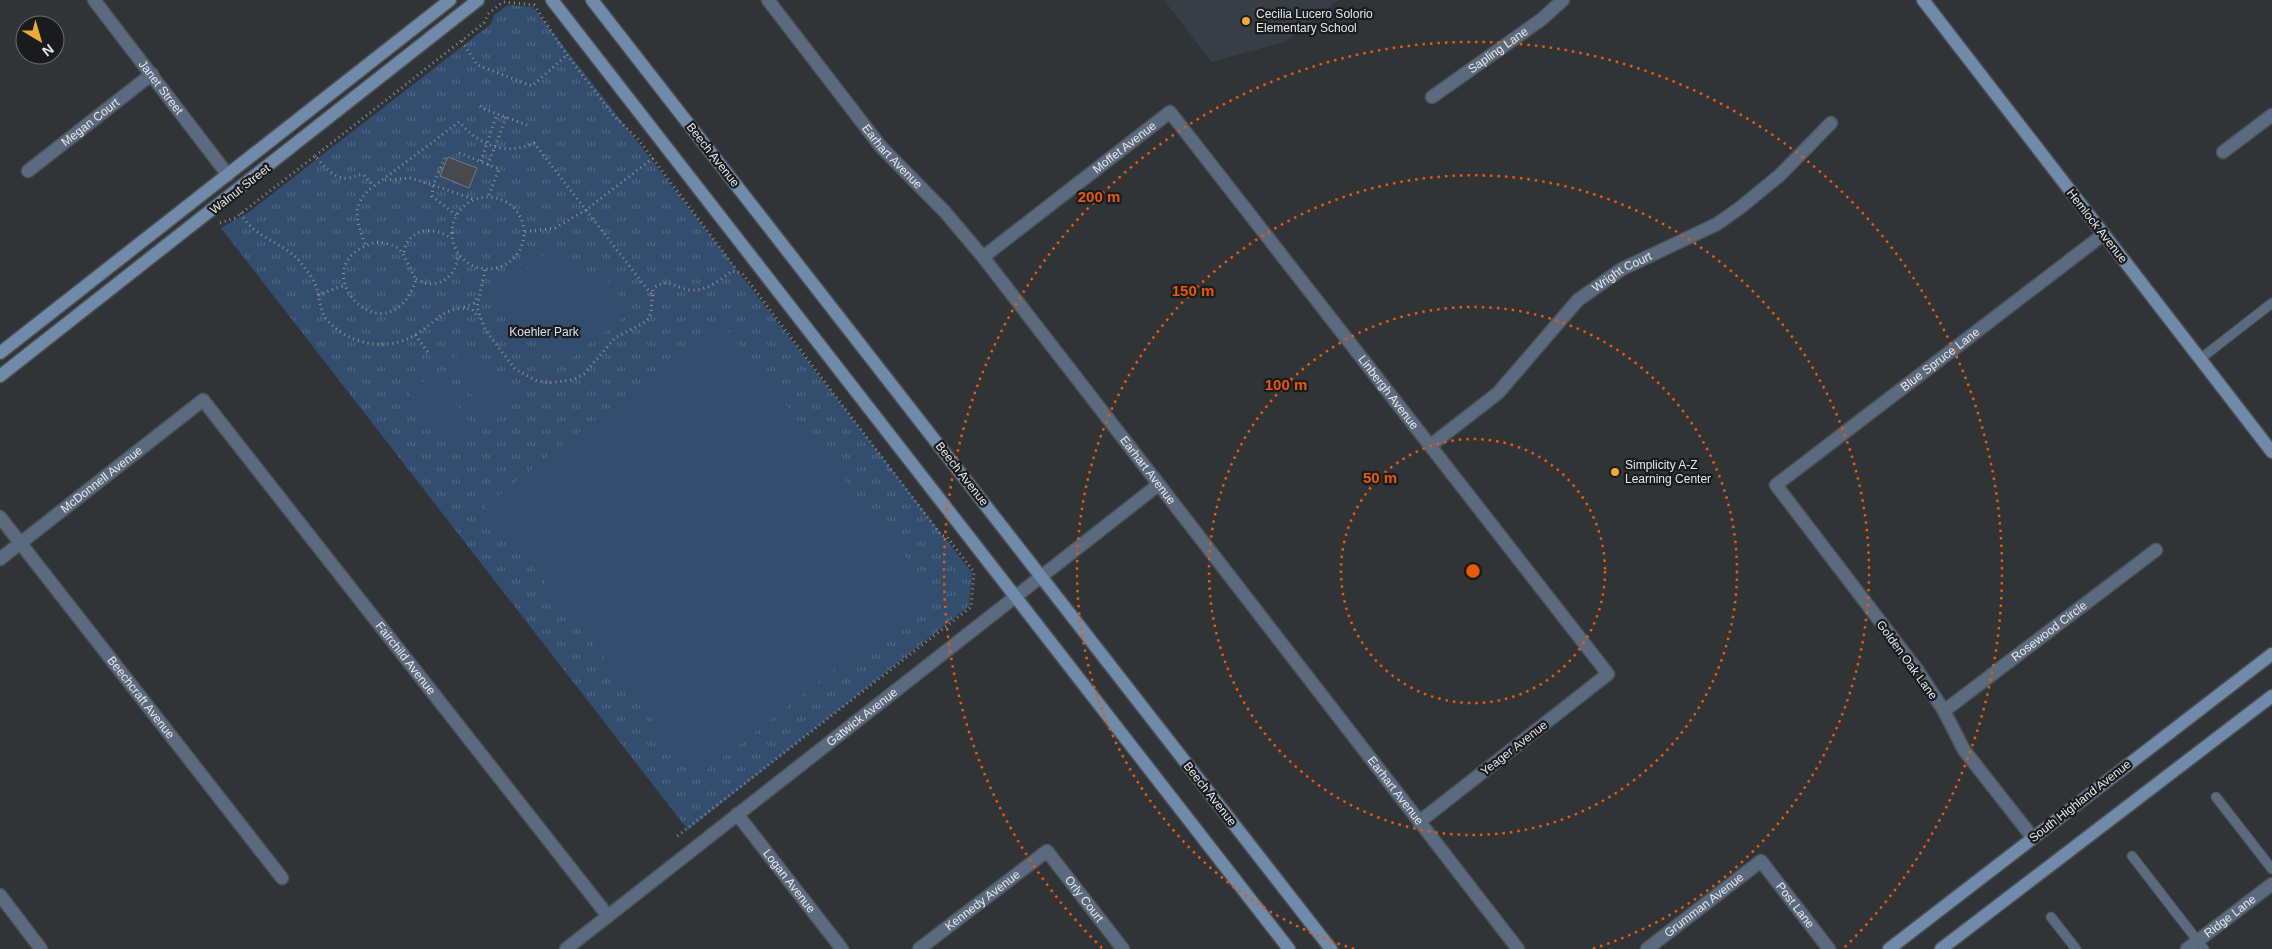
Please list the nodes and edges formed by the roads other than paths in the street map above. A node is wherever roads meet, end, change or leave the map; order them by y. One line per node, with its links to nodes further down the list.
1 (94, 0): 9 (street, Janet Street)
2 (450, 0): 16 (street, Walnut Street)
3 (478, 0): 22 (street, Walnut Street)
4 (552, 0): 33 (street)
5 (592, 0): 32 (street, Beech Avenue)
6 (768, 0): 18 (street, Earhart Avenue)
7 (1563, 0): 10 (street, Sapling Lane)
8 (1923, 0): 17 (street, Hemlock Avenue)
9 (152, 74): 15 (street, Megan Court); 16 (street, Janet Street)
10 (1432, 97)
11 (1170, 112): 18 (street, Moffet Avenue); 24 (street, Linbergh Avenue)
12 (2272, 115): 14 (street)
13 (1831, 123): 24 (street, Wright Court)
14 (2223, 152)
15 (28, 171)
16 (228, 175): 20 (street, Walnut Street)
17 (2104, 234): 21 (street, Hemlock Avenue); 27 (street, Blue Spruce Lane)
18 (983, 257): 26 (street, Earhart Avenue)
19 (2272, 303): 21 (lane)
20 (0, 353)
21 (2200, 359): 25 (street, Hemlock Avenue)
22 (0, 376)
23 (203, 400): 29 (street, McDonnell Avenue); 49 (street, Fairchild Avenue)
24 (1431, 445): 35 (street, Linbergh Avenue)
25 (2272, 452)
26 (1158, 485): 32 (street, Gatwick Avenue); 40 (street, Earhart Avenue)
27 (1776, 485): 37 (street, Golden Oak Lane)
28 (0, 517): 29 (street, Beechcraft Avenue)
29 (21, 543): 31 (street, McDonnell Avenue); 46 (street, Beechcraft Avenue)
30 (2156, 550): 37 (street, Rosewood Circle)
31 (0, 559)
32 (1040, 575): 33 (street, Gatwick Avenue); 58 (street, Beech Avenue)
33 (1015, 596): 39 (street, Gatwick Avenue); 57 (street)
34 (2272, 654): 41 (street, South Highland Avenue)
35 (1608, 674): 40 (street, Yeager Avenue)
36 (2272, 696): 63 (street)
37 (1944, 711): 41 (street, Golden Oak Lane)
38 (2216, 796): 45 (lane)
39 (737, 814): 49 (street, Gatwick Avenue); 54 (street, Logan Avenue)
40 (1419, 822): 59 (street, Earhart Avenue)
41 (2033, 838): 62 (street, South Highland Avenue)
42 (1046, 851): 55 (street, Kennedy Avenue); 56 (street, Orly Court)
43 (2132, 856): 51 (lane)
44 (1761, 861): 60 (street, Grumman Avenue); 61 (street, Post Lane)
45 (2272, 869)
46 (282, 878)
47 (2272, 884): 51 (street, Ridge Lane)
48 (0, 896): 52 (street)
49 (608, 916): 53 (street, Gatwick Avenue)
50 (2051, 917): 64 (lane)
51 (2201, 945): 65 (street, Ridge Lane)
52 (41, 949)
53 (566, 949)
54 (842, 949)
55 (918, 949)
56 (1123, 949)
57 (1289, 949)
58 (1331, 949)
59 (1518, 949)
60 (1647, 949)
61 (1829, 949)
62 (1889, 949)
63 (1941, 949)
64 (2076, 949)
65 (2187, 949)

